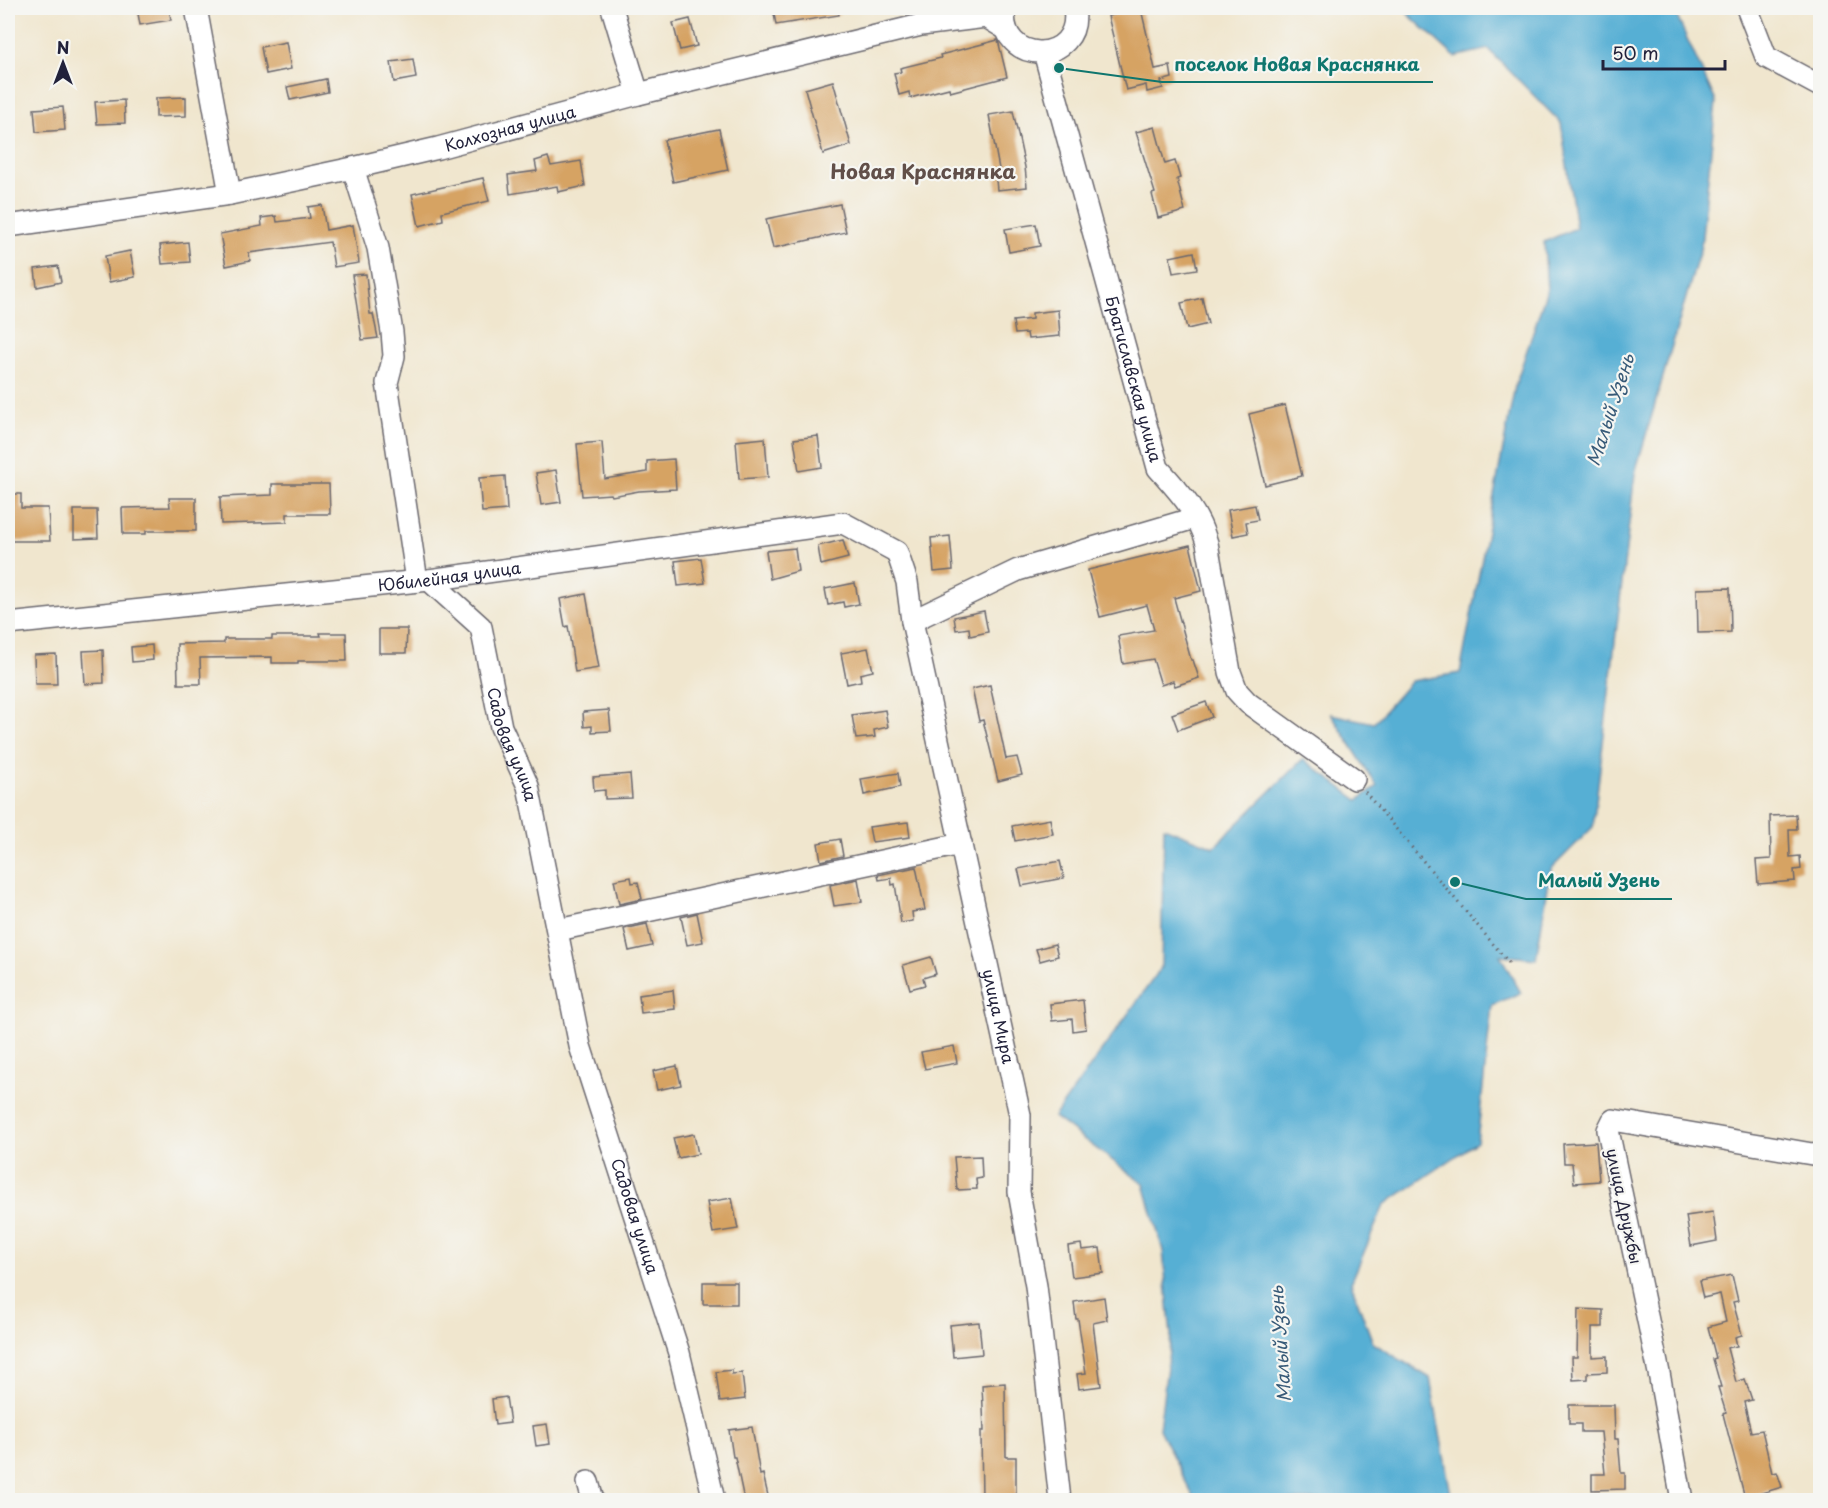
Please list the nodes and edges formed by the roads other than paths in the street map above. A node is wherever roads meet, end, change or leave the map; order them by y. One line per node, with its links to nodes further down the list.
1 (196, 8): 11 (street)
2 (612, 8): 9 (street)
3 (1005, 8): 6 (street)
4 (1074, 8): 7 (street)
5 (1748, 8): 8 (street)
6 (1006, 29): 7 (street); 9 (street, Колхозная улица)
7 (1044, 52): 18 (street, Братиславская улица)
8 (1821, 86)
9 (638, 94): 10 (street, Колхозная улица)
10 (353, 168): 11 (street, Колхозная улица); 15 (street)
11 (230, 194): 12 (street, Колхозная улица)
12 (8, 226)
13 (1188, 520): 16 (street)
14 (885, 545): 15 (street, Юбилейная улица); 16 (street, улица Мира)
15 (423, 580): 17 (street, Юбилейная улица); 20 (street, Садовая улица)
16 (912, 621): 19 (street, улица Мира)
17 (8, 624)
18 (1354, 779)
19 (961, 844): 20 (street); 23 (street, улица Мира)
20 (558, 930): 22 (street, Садовая улица)
21 (1821, 1153): 24 (street, улица Дружбы)
22 (714, 1500)
23 (1060, 1500)
24 (1682, 1500)

